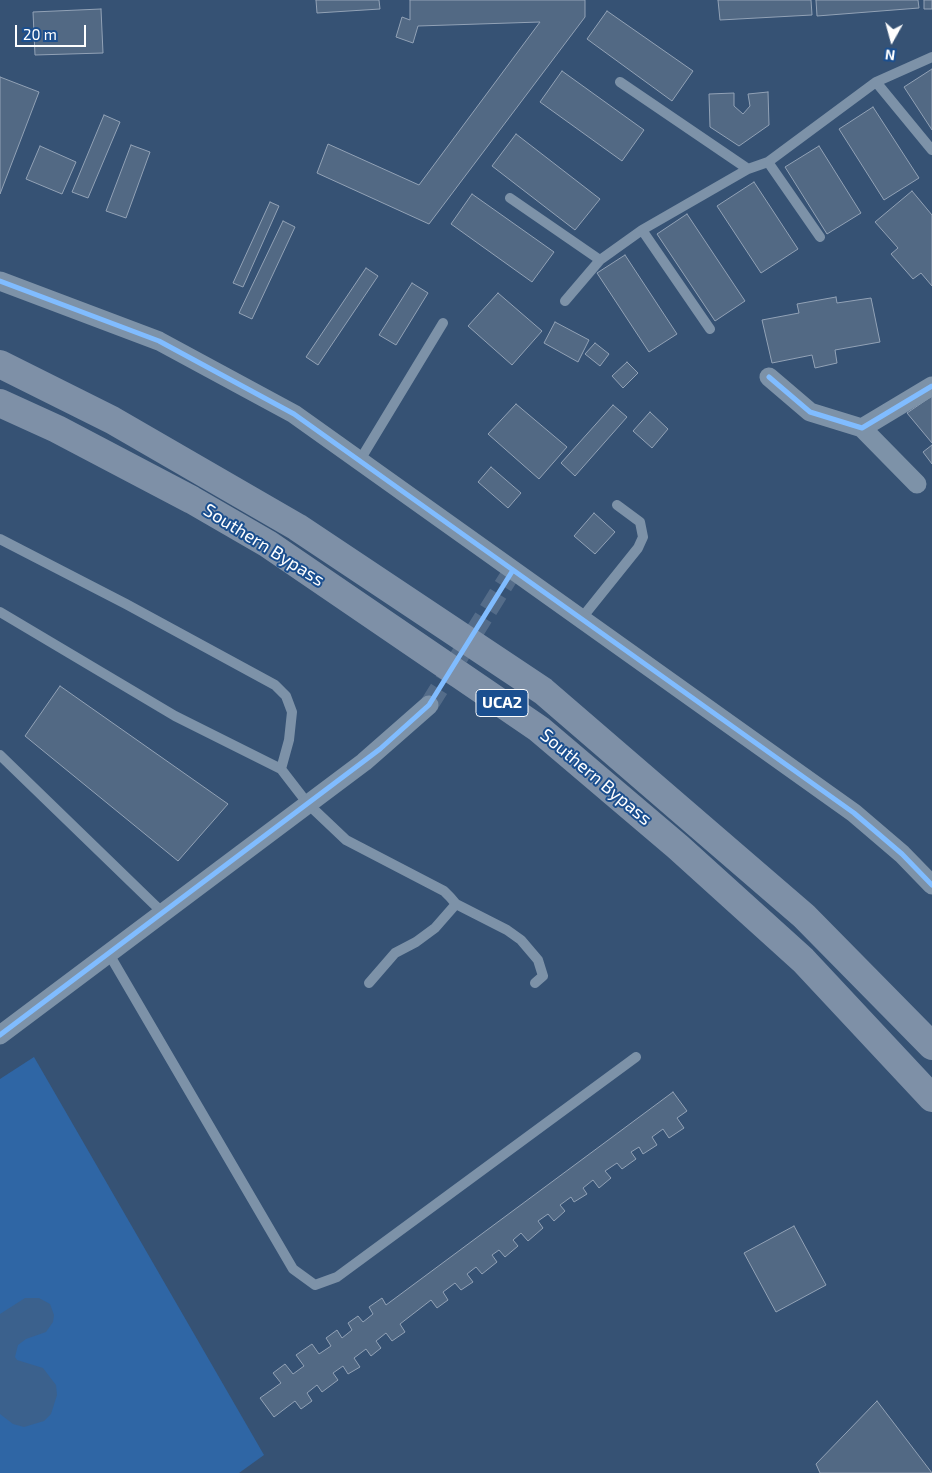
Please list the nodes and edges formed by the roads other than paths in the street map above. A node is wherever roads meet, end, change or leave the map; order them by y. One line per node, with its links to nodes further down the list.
1 (932, 58): 3 (lane)
2 (620, 82): 6 (lane)
3 (876, 82): 4 (lane); 5 (lane)
4 (932, 150)
5 (768, 162): 6 (lane); 9 (lane)
6 (748, 169): 8 (lane)
7 (510, 198): 10 (lane)
8 (642, 230): 10 (lane); 14 (lane)
9 (820, 237)
10 (600, 260): 12 (lane)
11 (0, 281): 20 (street)
12 (565, 301)
13 (443, 323): 20 (lane)
14 (710, 329)
15 (0, 364): 37 (highway, Southern Bypass / UCA2)
16 (769, 378): 19 (street)
17 (932, 386): 19 (street)
18 (0, 404): 39 (highway, Southern Bypass / UCA2)
19 (862, 428): 21 (street)
20 (360, 460): 25 (street)
21 (917, 484)
22 (617, 505): 25 (lane)
23 (0, 539): 28 (lane)
24 (0, 612): 28 (lane)
25 (582, 619): 30 (street)
26 (428, 705): 29 (street)
27 (0, 755): 32 (lane)
28 (281, 769): 29 (lane)
29 (308, 804): 31 (lane); 32 (street)
30 (932, 885)
31 (456, 904): 34 (lane); 35 (lane)
32 (163, 913): 33 (street)
33 (109, 954): 36 (street); 38 (lane)
34 (369, 983)
35 (535, 983)
36 (0, 1035)
37 (932, 1046)
38 (636, 1057)
39 (932, 1098)

